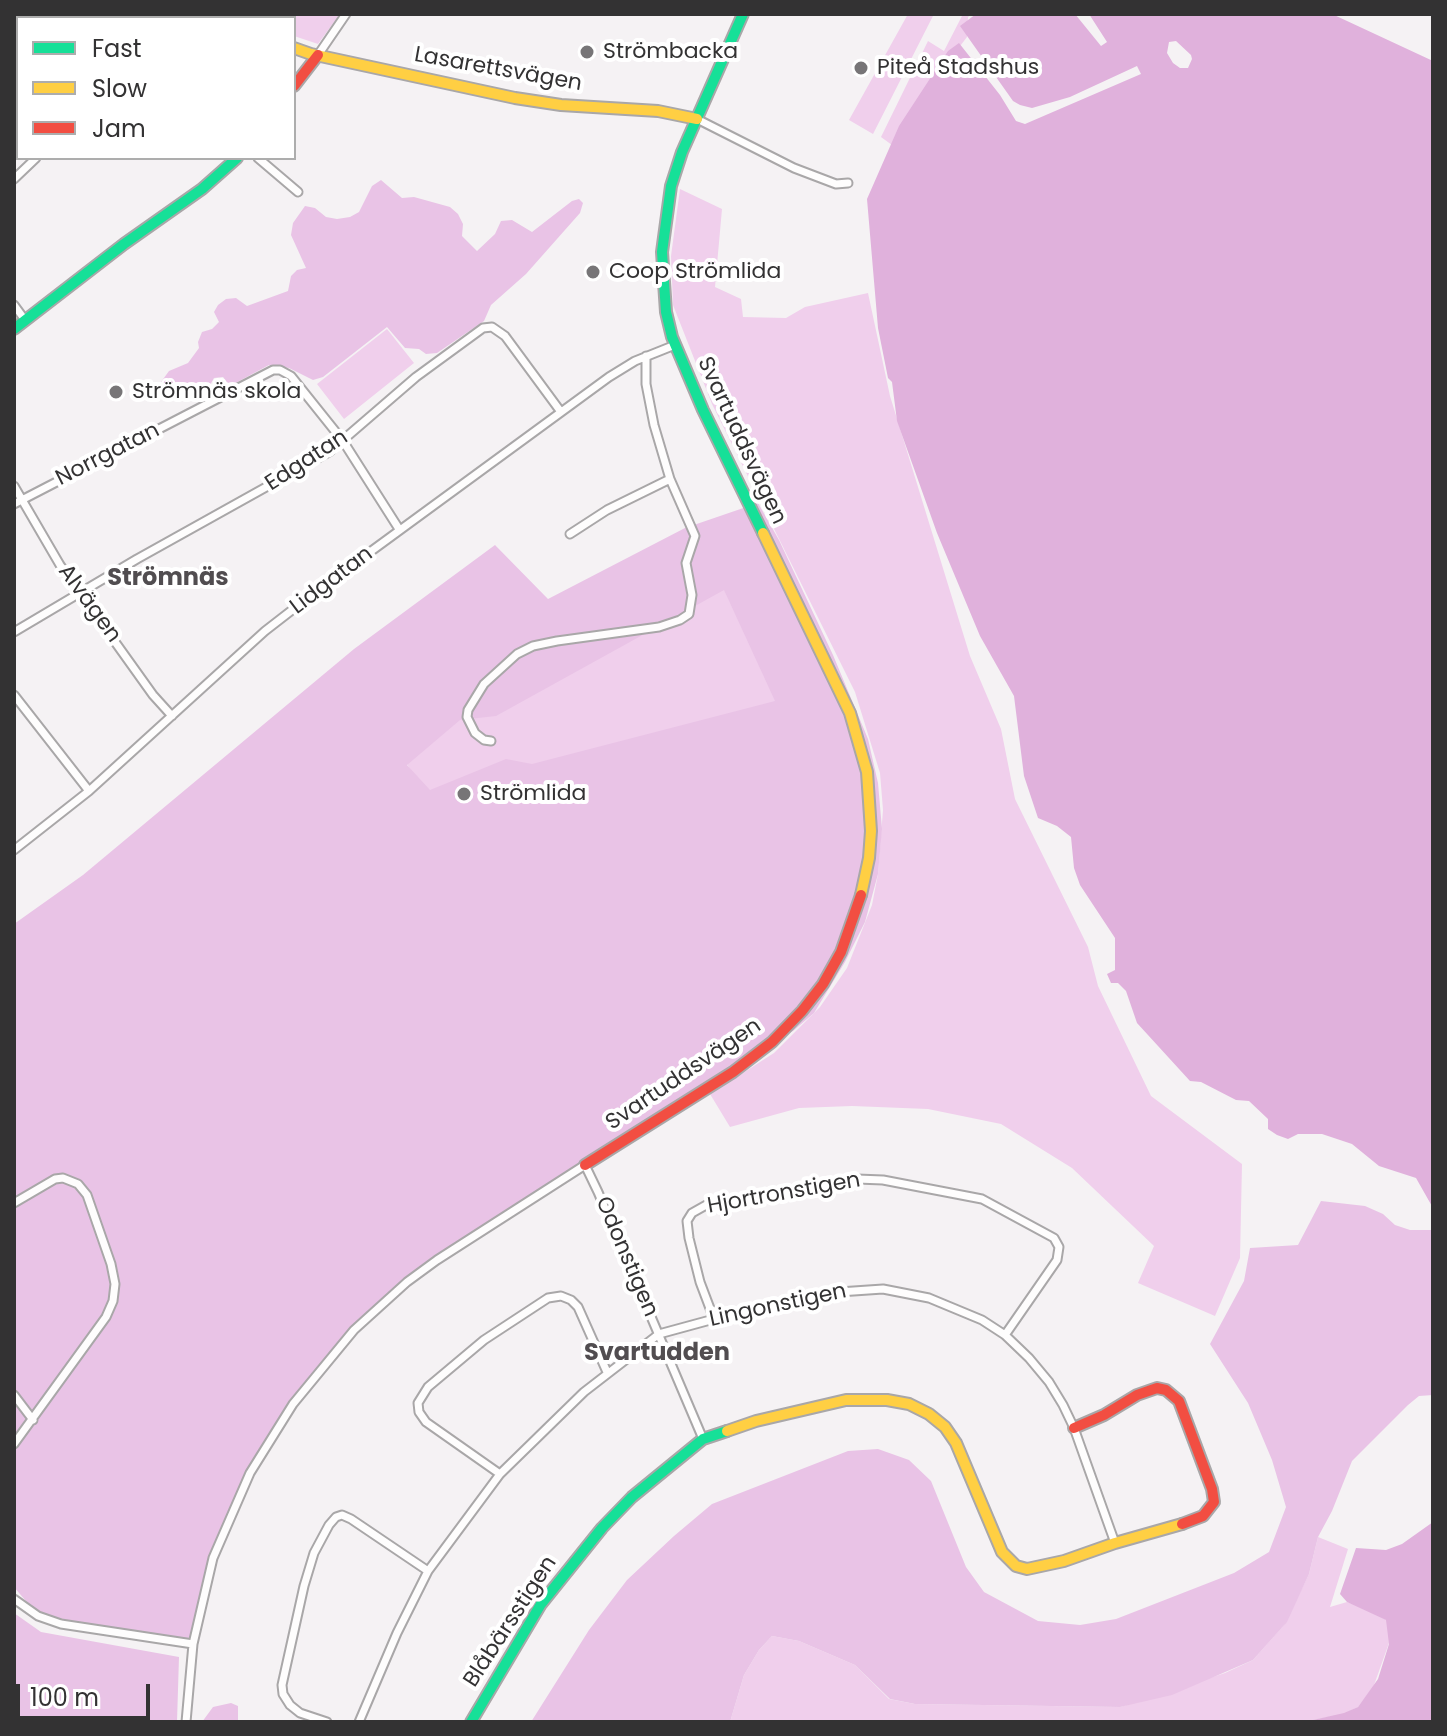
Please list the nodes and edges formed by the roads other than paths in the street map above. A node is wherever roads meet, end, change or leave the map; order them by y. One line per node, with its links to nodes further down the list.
1 (346, 14): 4 (street)
2 (743, 14): 6 (street, Svartuddsvägen)
3 (296, 49): 4 (street, Lasarettsvägen)
4 (318, 55): 5 (street); 6 (street, Lasarettsvägen)
5 (296, 83)
6 (697, 119): 11 (street); 16 (street, Svartuddsvägen)
7 (34, 160): 10 (street)
8 (260, 160): 12 (street)
9 (229, 161): 14 (street)
10 (15, 177)
11 (848, 183)
12 (298, 192)
13 (14, 305): 14 (street)
14 (25, 320): 15 (street)
15 (14, 329)
16 (675, 345): 17 (street, Lidgatan); 32 (street, Svartuddsvägen)
17 (646, 356): 18 (street, Lidgatan); 20 (street)
18 (561, 412): 19 (street, Edgatan); 23 (street, Lidgatan)
19 (343, 441): 22 (street, Norrgatan); 23 (street, Norrgatan); 25 (street, Edgatan)
20 (670, 479): 24 (street); 29 (street)
21 (14, 486): 22 (street, Alvägen)
22 (17, 502): 25 (street, Alvägen)
23 (399, 529): 28 (street, Lidgatan)
24 (570, 534)
25 (81, 592): 26 (street, Edgatan); 28 (street, Alvägen)
26 (14, 632)
27 (14, 695): 30 (street)
28 (172, 716): 30 (street, Lidgatan)
29 (491, 741)
30 (89, 791): 31 (street, Lidgatan)
31 (14, 850)
32 (585, 1165): 35 (street, Odonstigen); 47 (street, Svartuddsvägen)
33 (14, 1203): 39 (street)
34 (714, 1319): 35 (street, Lingonstigen); 36 (street, Lingonstigen); 36 (street, Hjortronstigen)
35 (659, 1334): 37 (street, Lingonstigen); 41 (street, Odonstigen)
36 (1005, 1335): 40 (street, Lingonstigen)
37 (607, 1372): 43 (street, Lingonstigen); 43 (street)
38 (14, 1395): 39 (street)
39 (33, 1420): 42 (street)
40 (1074, 1428): 44 (street, Lingonstigen); 44 (street)
41 (703, 1439): 44 (street, Blåbärsstigen); 51 (street, Blåbärsstigen)
42 (14, 1444)
43 (500, 1474): 45 (street, Lingonstigen)
44 (1115, 1543)
45 (428, 1571): 49 (street); 50 (street, Lingonstigen)
46 (14, 1599): 47 (street)
47 (193, 1644): 48 (street, Svartuddsvägen)
48 (186, 1722)
49 (327, 1722)
50 (359, 1722)
51 (471, 1722)

